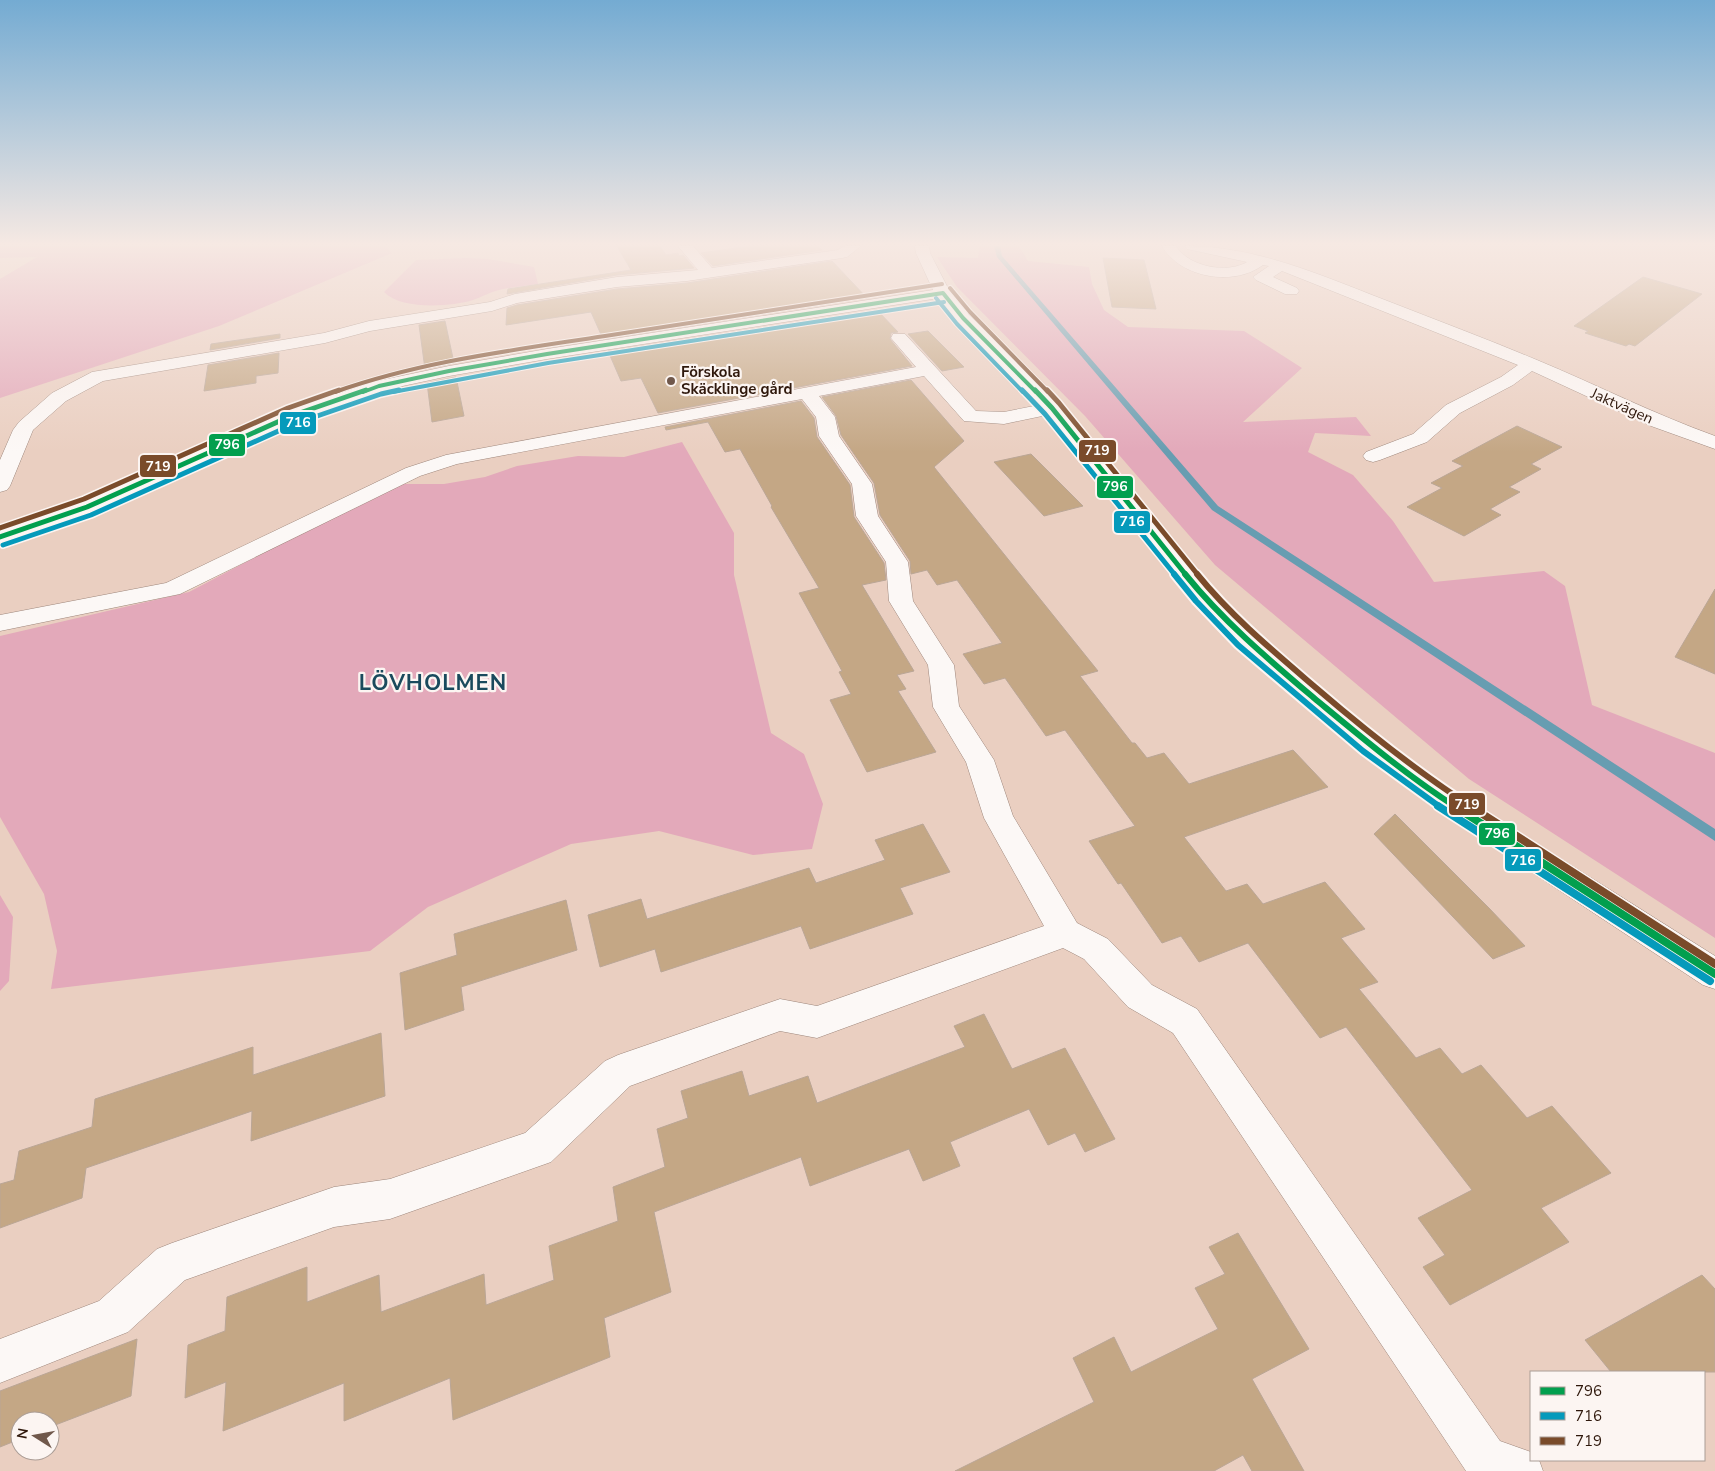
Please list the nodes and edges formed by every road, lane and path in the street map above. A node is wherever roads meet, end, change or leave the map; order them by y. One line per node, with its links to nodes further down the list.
1 (439, 315): 12 (street)
2 (803, 315): 13 (street)
3 (960, 315): 9 (street)
4 (1409, 315): 6 (street, Jaktvägen)
5 (898, 338): 7 (street)
6 (1531, 364): 10 (street, Jaktvägen); 11 (street)
7 (928, 370): 8 (street); 9 (street)
8 (806, 392): 14 (street); 15 (street)
9 (1052, 408): 16 (street)
10 (1715, 443)
11 (1373, 456)
12 (0, 486)
13 (0, 537)
14 (0, 623)
15 (1065, 933): 17 (street); 18 (street)
16 (1715, 974)
17 (0, 1360)
18 (1490, 1467)

